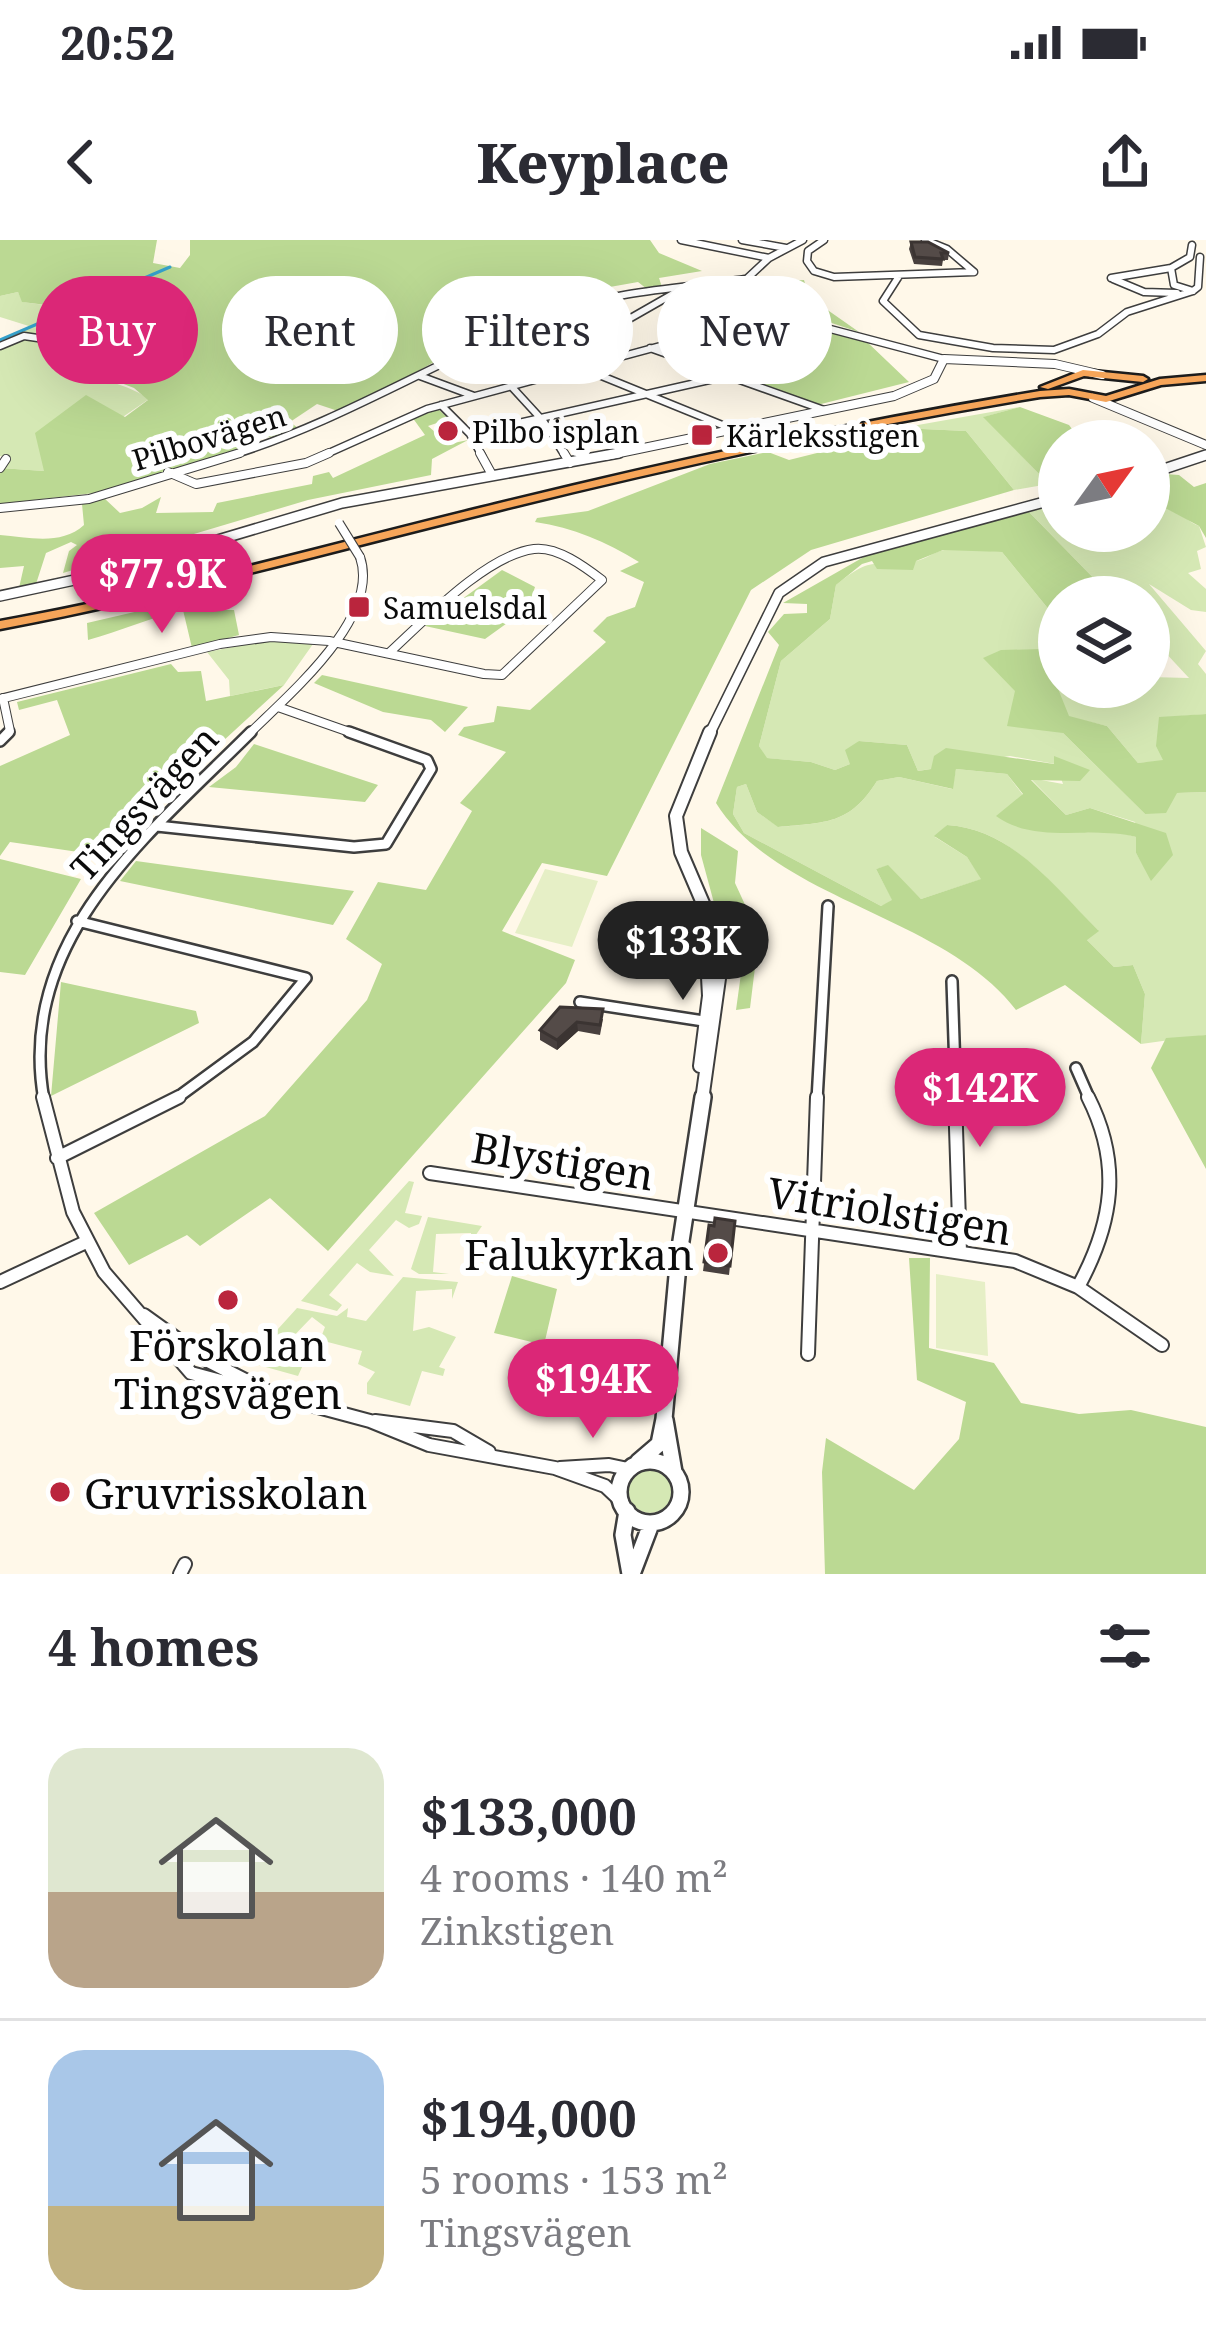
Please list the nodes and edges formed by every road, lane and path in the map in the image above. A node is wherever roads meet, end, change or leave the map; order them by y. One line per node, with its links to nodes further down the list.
1 (683, 240): 9 (street)
2 (732, 240): 9 (street)
3 (742, 240): 8 (street)
4 (803, 240): 6 (street); 8 (street)
5 (925, 240): 10 (street)
6 (822, 241): 16 (street)
7 (1192, 245): 13 (street)
8 (786, 248): 12 (street)
9 (722, 250): 12 (street)
10 (956, 256): 14 (street); 14 (street)
11 (1201, 256): 17 (street)
12 (769, 258): 15 (street)
13 (1171, 268): 17 (street); 17 (street)
14 (951, 273): 16 (street)
15 (748, 276)
16 (899, 276): 25 (street)
17 (1190, 292): 25 (street)
18 (832, 327): 28 (street, Pilbovägen)
19 (36, 331): 20 (street)
20 (24, 336): 21 (street); 22 (street)
21 (36, 338)
22 (0, 346)
23 (657, 346): 24 (street)
24 (650, 348): 26 (street); 27 (street)
25 (1054, 350): 29 (street)
26 (657, 351)
27 (633, 352)
28 (944, 359): 29 (street, Pilbovägen); 46 (street)
29 (1055, 364): 32 (street, Pilbovägen); 33 (street)
30 (420, 376): 43 (street); 57 (street, Pilbovägen)
31 (1206, 376): 32 (highway); 42 (highway)
32 (1108, 377): 33 (highway); 42 (highway)
33 (1068, 378): 40 (highway); 63 (highway)
34 (515, 384): 39 (street)
35 (518, 384): 39 (street)
36 (621, 384): 41 (street)
37 (691, 384): 41 (street)
38 (750, 384): 46 (street)
39 (511, 386): 43 (street); 48 (street)
40 (1076, 393): 44 (highway); 63 (highway)
41 (647, 394): 48 (street); 49 (street)
42 (1119, 394): 44 (highway); 47 (street)
43 (474, 395): 45 (street)
44 (1093, 398): 47 (street)
45 (441, 405): 50 (street); 57 (street)
46 (824, 410): 49 (street)
47 (1132, 415): 51 (street)
48 (541, 418): 50 (street); 54 (street)
49 (732, 429): 54 (street)
50 (470, 434): 58 (street)
51 (1206, 445)
52 (1206, 455): 55 (street)
53 (7, 459): 56 (street)
54 (570, 463): 60 (street)
55 (1170, 467)
56 (0, 468)
57 (168, 472): 61 (street, Pilbovägen)
58 (491, 473)
59 (1038, 504): 74 (street)
60 (329, 507): 62 (street); 64 (street, Tingsvägen, bridge)
61 (0, 508)
62 (0, 596)
63 (0, 621)
64 (329, 641): 65 (street); 66 (street); 67 (street, Tingsvägen)
65 (388, 653): 65 (street)
66 (1, 698): 68 (street)
67 (278, 707): 69 (street, Tingsvägen); 69 (street)
68 (0, 741)
69 (157, 826): 71 (street, Tingsvägen)
70 (829, 906): 79 (street)
71 (77, 921): 76 (street, Tingsvägen); 76 (street)
72 (952, 981): 81 (street)
73 (580, 1002): 74 (street)
74 (711, 1022): 78 (street)
75 (1076, 1068): 83 (street)
76 (57, 1158): 80 (street, Tingsvägen)
77 (430, 1173): 78 (street, Blystigen)
78 (687, 1212): 79 (street, Vitriolstigen); 88 (street)
79 (809, 1230): 81 (street, Vitriolstigen); 86 (street)
80 (86, 1242): 82 (street); 84 (street, Tingsvägen)
81 (960, 1252): 83 (street, Vitriolstigen)
82 (0, 1282)
83 (1078, 1287): 85 (street, Vitriolstigen)
84 (135, 1309): 87 (street, Tingsvägen); 87 (street, Tingsvägen)
85 (1162, 1346)
86 (808, 1354)
87 (278, 1396): 90 (street, Tingsvägen)
88 (664, 1419): 89 (street); 91 (street)
89 (633, 1466): 90 (street, Tingsvägen); 91 (street); 92 (street)
90 (555, 1468): 92 (street, Tingsvägen)
91 (674, 1472): 93 (street)
92 (624, 1507): 93 (street); 94 (street)
93 (651, 1524): 94 (street)
94 (631, 1574)

